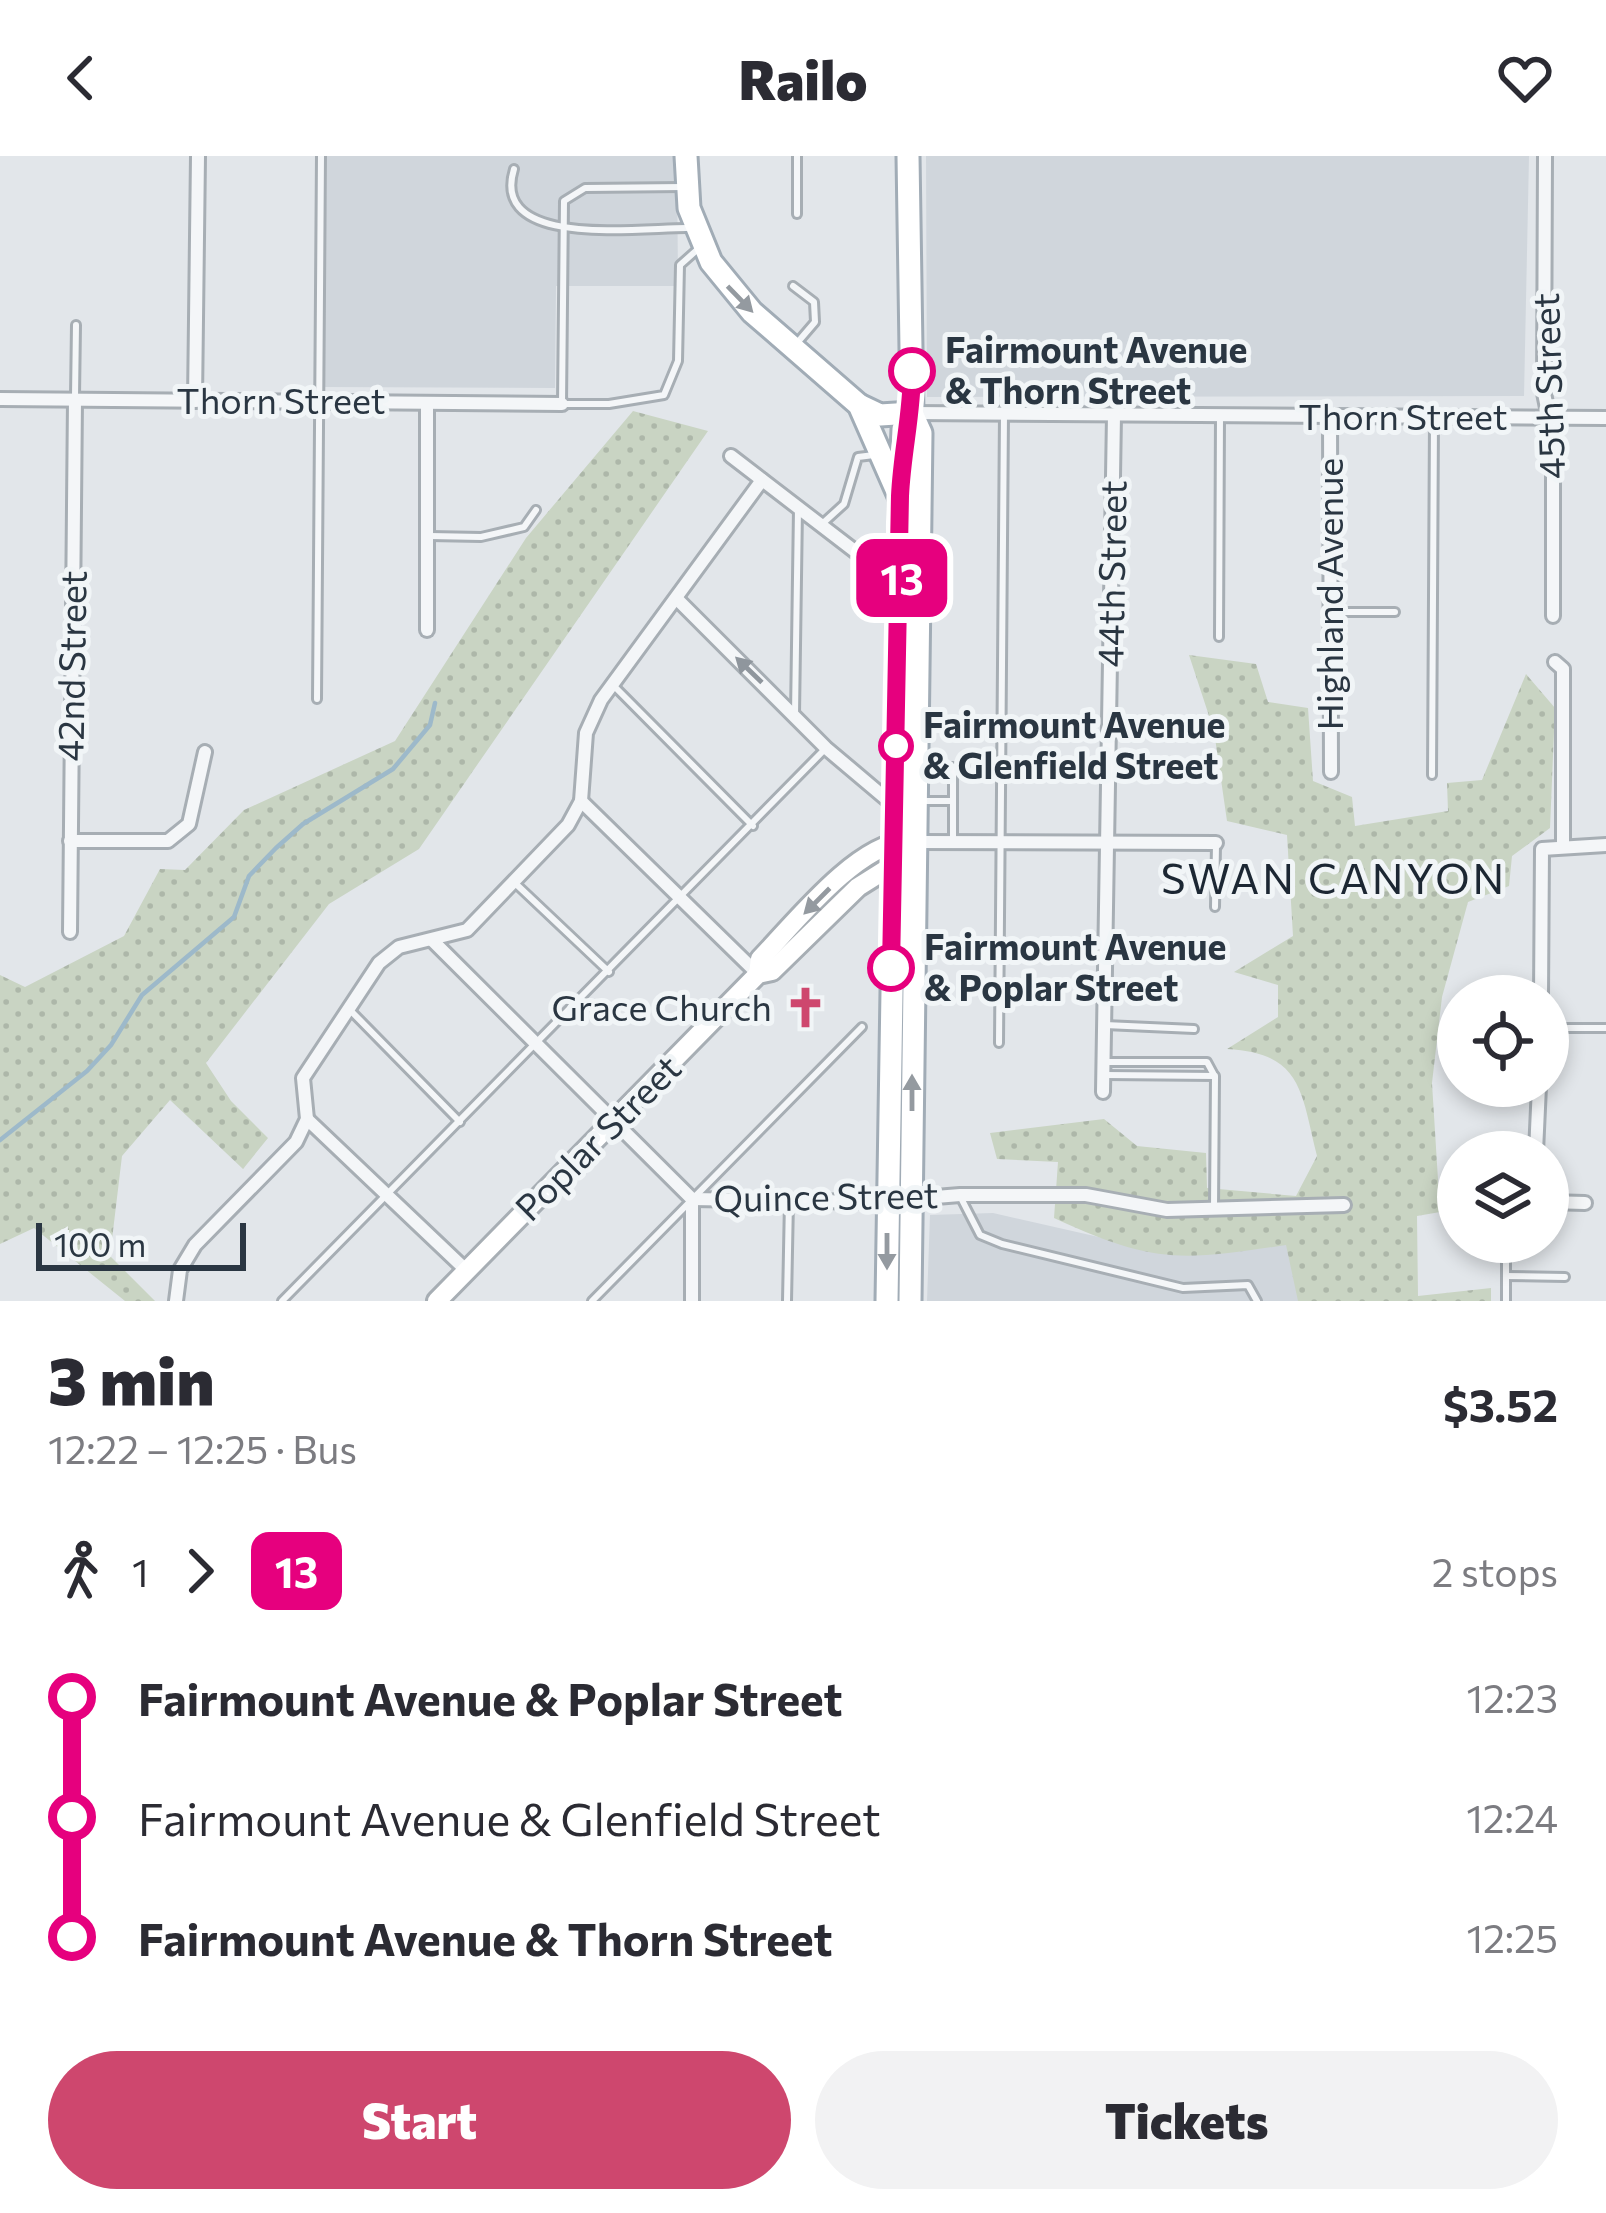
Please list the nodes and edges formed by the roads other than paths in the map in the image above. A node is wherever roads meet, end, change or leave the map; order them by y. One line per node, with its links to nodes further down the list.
1 (198, 156): 17 (street)
2 (320, 156): 18 (lane)
3 (686, 156): 8 (main road)
4 (797, 156): 9 (lane)
5 (908, 156): 22 (main road)
6 (1545, 156): 28 (street, 45th Street)
7 (514, 169): 10 (lane)
8 (686, 188): 10 (lane); 11 (main road)
9 (796, 214)
10 (563, 226): 11 (lane); 20 (lane)
11 (698, 237): 14 (main road, one-way to 14); 20 (lane)
12 (793, 286): 14 (lane)
13 (76, 325): 16 (lane)
14 (795, 346): 21 (main road)
15 (0, 399): 16 (street, Thorn Street)
16 (75, 400): 17 (street, Thorn Street); 61 (street, 42nd Street)
17 (195, 401): 18 (street, Thorn Street)
18 (316, 402): 19 (street, Thorn Street); 47 (lane)
19 (428, 403): 20 (street, Thorn Street); 37 (street)
20 (562, 404)
21 (859, 405): 22 (main road); 30 (main road)
22 (912, 413): 23 (street, Thorn Street); 33 (main road); 51 (main road)
23 (1004, 414): 24 (street, Thorn Street); 60 (lane)
24 (1114, 415): 25 (street, Thorn Street); 62 (street, 44th Street)
25 (1220, 416): 26 (street, Thorn Street); 44 (lane)
26 (1330, 416): 27 (street, Thorn Street); 40 (street, Highland Avenue)
27 (1434, 417): 28 (street, Thorn Street); 53 (lane)
28 (1551, 418): 29 (street, Thorn Street); 42 (street, 45th Street)
29 (1606, 418)
30 (879, 455): 33 (main road); 36 (lane)
31 (730, 456): 32 (street)
32 (762, 480): 34 (street); 39 (street)
33 (900, 496): 38 (main road)
34 (798, 509): 36 (street); 48 (lane)
35 (536, 510): 37 (lane)
36 (819, 526): 38 (street)
37 (427, 536): 43 (street)
38 (902, 553): 56 (main road)
39 (677, 600): 46 (street); 48 (street, one-way to 39)
40 (1330, 611): 41 (lane); 52 (street, Highland Avenue)
41 (1395, 612)
42 (1553, 616)
43 (428, 630)
44 (1220, 638)
45 (1555, 662): 64 (street)
46 (612, 684): 54 (street); 57 (lane)
47 (317, 699)
48 (795, 714): 49 (street)
49 (826, 748): 56 (street); 57 (lane)
50 (205, 752): 61 (street)
51 (916, 766): 55 (lane); 56 (main road)
52 (1330, 772)
53 (1432, 775)
54 (581, 801): 67 (street); 68 (street)
55 (953, 801): 56 (lane); 59 (lane)
56 (906, 804): 58 (main road)
57 (753, 826): 68 (lane)
58 (908, 837): 59 (street); 66 (main road); 73 (street, Poplar Street, one-way to 73); 92 (main road, one-way to 58)
59 (953, 839): 60 (street)
60 (1000, 839): 62 (street); 81 (lane)
61 (70, 841): 70 (street, 42nd Street)
62 (1108, 842): 63 (street); 76 (street, 44th Street)
63 (1216, 843): 69 (lane)
64 (1563, 844): 65 (street); 74 (street)
65 (1606, 845)
66 (893, 867): 73 (street, Poplar Street); 94 (main road)
67 (514, 882): 71 (street); 72 (lane)
68 (680, 898): 72 (lane); 73 (street)
69 (1215, 907)
70 (70, 932)
71 (432, 940): 75 (street); 82 (street)
72 (609, 972): 82 (lane)
73 (758, 974): 88 (street, Poplar Street)
74 (1541, 975)
75 (349, 1009): 86 (street); 87 (lane)
76 (1105, 1025): 80 (lane); 83 (street, 44th Street)
77 (862, 1027): 91 (lane)
78 (1569, 1028): 79 (lane)
79 (1606, 1028)
80 (1194, 1029)
81 (999, 1042)
82 (535, 1043): 87 (lane); 88 (street)
83 (1105, 1068): 84 (lane); 84 (lane); 85 (street, 44th Street)
84 (1215, 1076): 98 (lane)
85 (1103, 1092)
86 (307, 1119): 89 (street); 103 (street)
87 (460, 1122): 89 (lane)
88 (614, 1123): 91 (street); 100 (street, Poplar Street)
89 (386, 1194): 100 (street); 104 (lane)
90 (960, 1195): 92 (street, Quince Street); 98 (street, Quince Street); 111 (lane)
91 (692, 1199): 93 (street, Quince Street); 106 (lane); 107 (street)
92 (912, 1200): 94 (street, Quince Street); 110 (main road)
93 (789, 1201): 94 (street, Quince Street); 108 (lane)
94 (888, 1201): 109 (main road, one-way to 109)
95 (1569, 1202): 96 (street)
96 (1585, 1202)
97 (1344, 1205): 98 (street, Quince Street)
98 (1214, 1209)
99 (1506, 1263): 101 (lane)
100 (467, 1271): 105 (street, Poplar Street)
101 (1506, 1276): 102 (lane); 112 (lane)
102 (1564, 1276)
103 (176, 1301)
104 (282, 1301)
105 (437, 1301)
106 (592, 1301)
107 (692, 1301)
108 (788, 1301)
109 (887, 1301)
110 (910, 1301)
111 (1257, 1301)
112 (1506, 1301)

